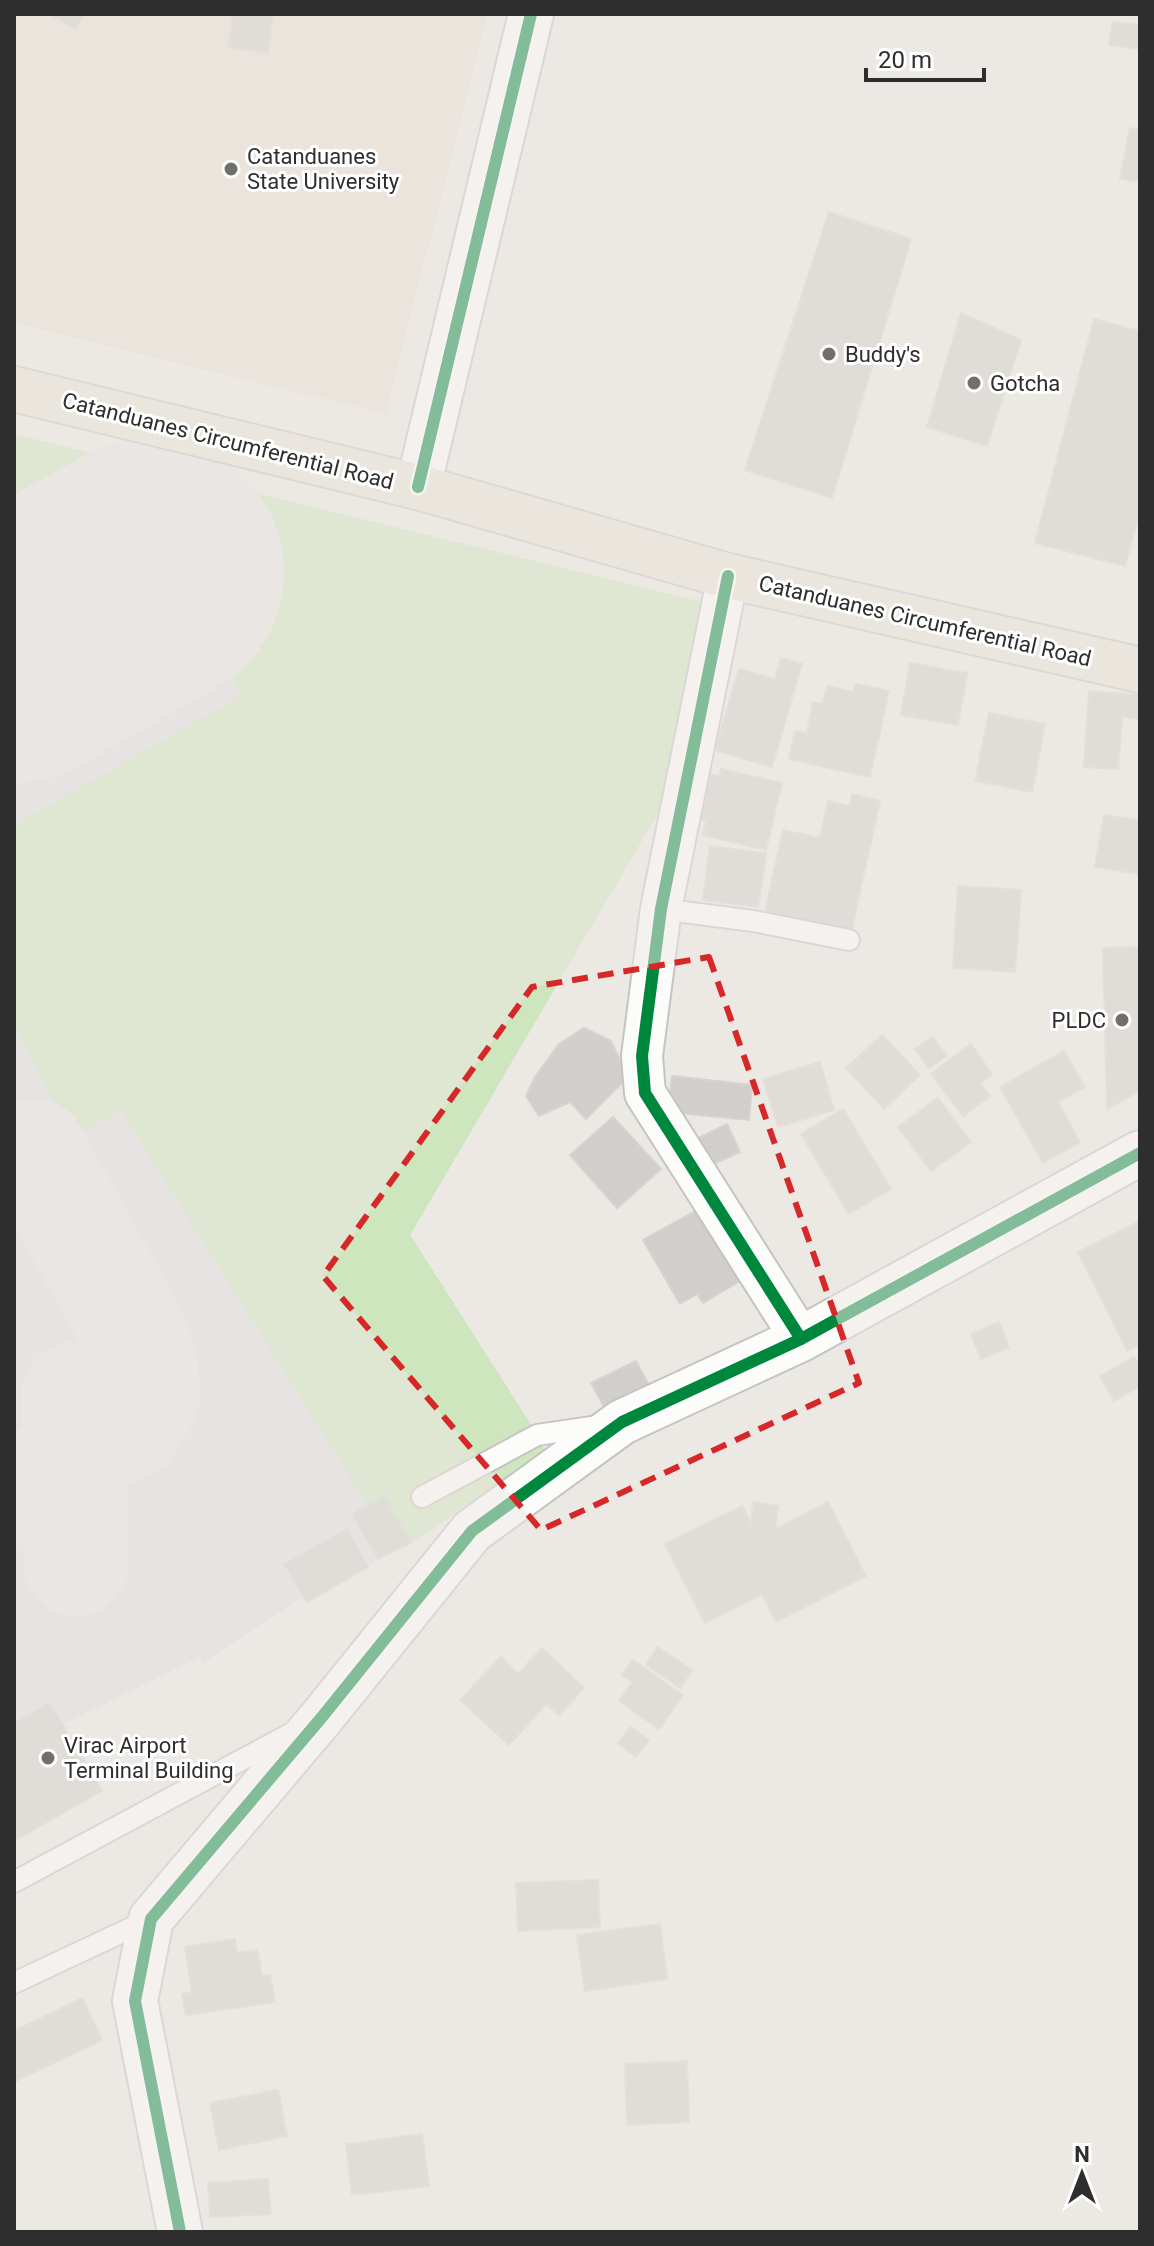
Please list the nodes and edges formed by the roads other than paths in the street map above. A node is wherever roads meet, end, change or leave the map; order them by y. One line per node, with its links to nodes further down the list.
1 (531, 14): 3 (street)
2 (14, 389): 3 (main road, Catanduanes Circumferential Road)
3 (418, 487): 4 (main road, Catanduanes Circumferential Road)
4 (728, 576): 5 (main road, Catanduanes Circumferential Road); 6 (street)
5 (1140, 670)
6 (661, 909): 7 (lane); 9 (street)
7 (849, 940)
8 (1140, 1153): 9 (street)
9 (801, 1339): 10 (street)
10 (622, 1422): 11 (lane); 12 (street)
11 (422, 1497)
12 (322, 1717): 13 (lane); 14 (street)
13 (14, 1882)
14 (151, 1919): 15 (lane); 16 (street)
15 (14, 1983)
16 (180, 2232)

